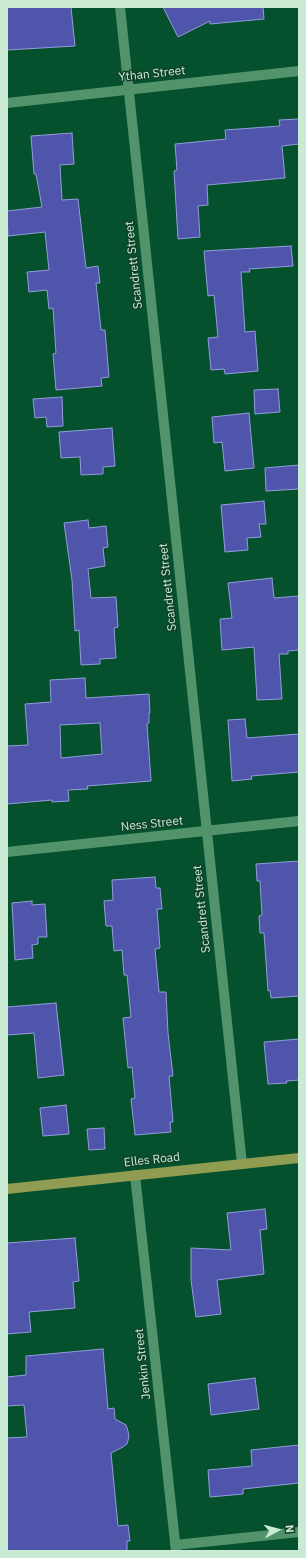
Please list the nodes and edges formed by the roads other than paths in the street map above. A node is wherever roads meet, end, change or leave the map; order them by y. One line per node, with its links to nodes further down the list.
1 (120, 7): 3 (street, Scandrett Street)
2 (299, 71): 3 (street, Ythan Street)
3 (128, 89): 4 (street, Ythan Street); 6 (street, Scandrett Street)
4 (7, 103)
5 (299, 821): 6 (street, Ness Street)
6 (206, 831): 7 (street, Ness Street); 9 (street, Scandrett Street)
7 (7, 852)
8 (299, 1158): 9 (main road, Elles Road)
9 (242, 1164): 10 (main road, Elles Road)
10 (135, 1175): 11 (main road, Elles Road); 13 (street, Jenkin Street)
11 (7, 1189)
12 (299, 1532): 13 (street)
13 (175, 1548)

